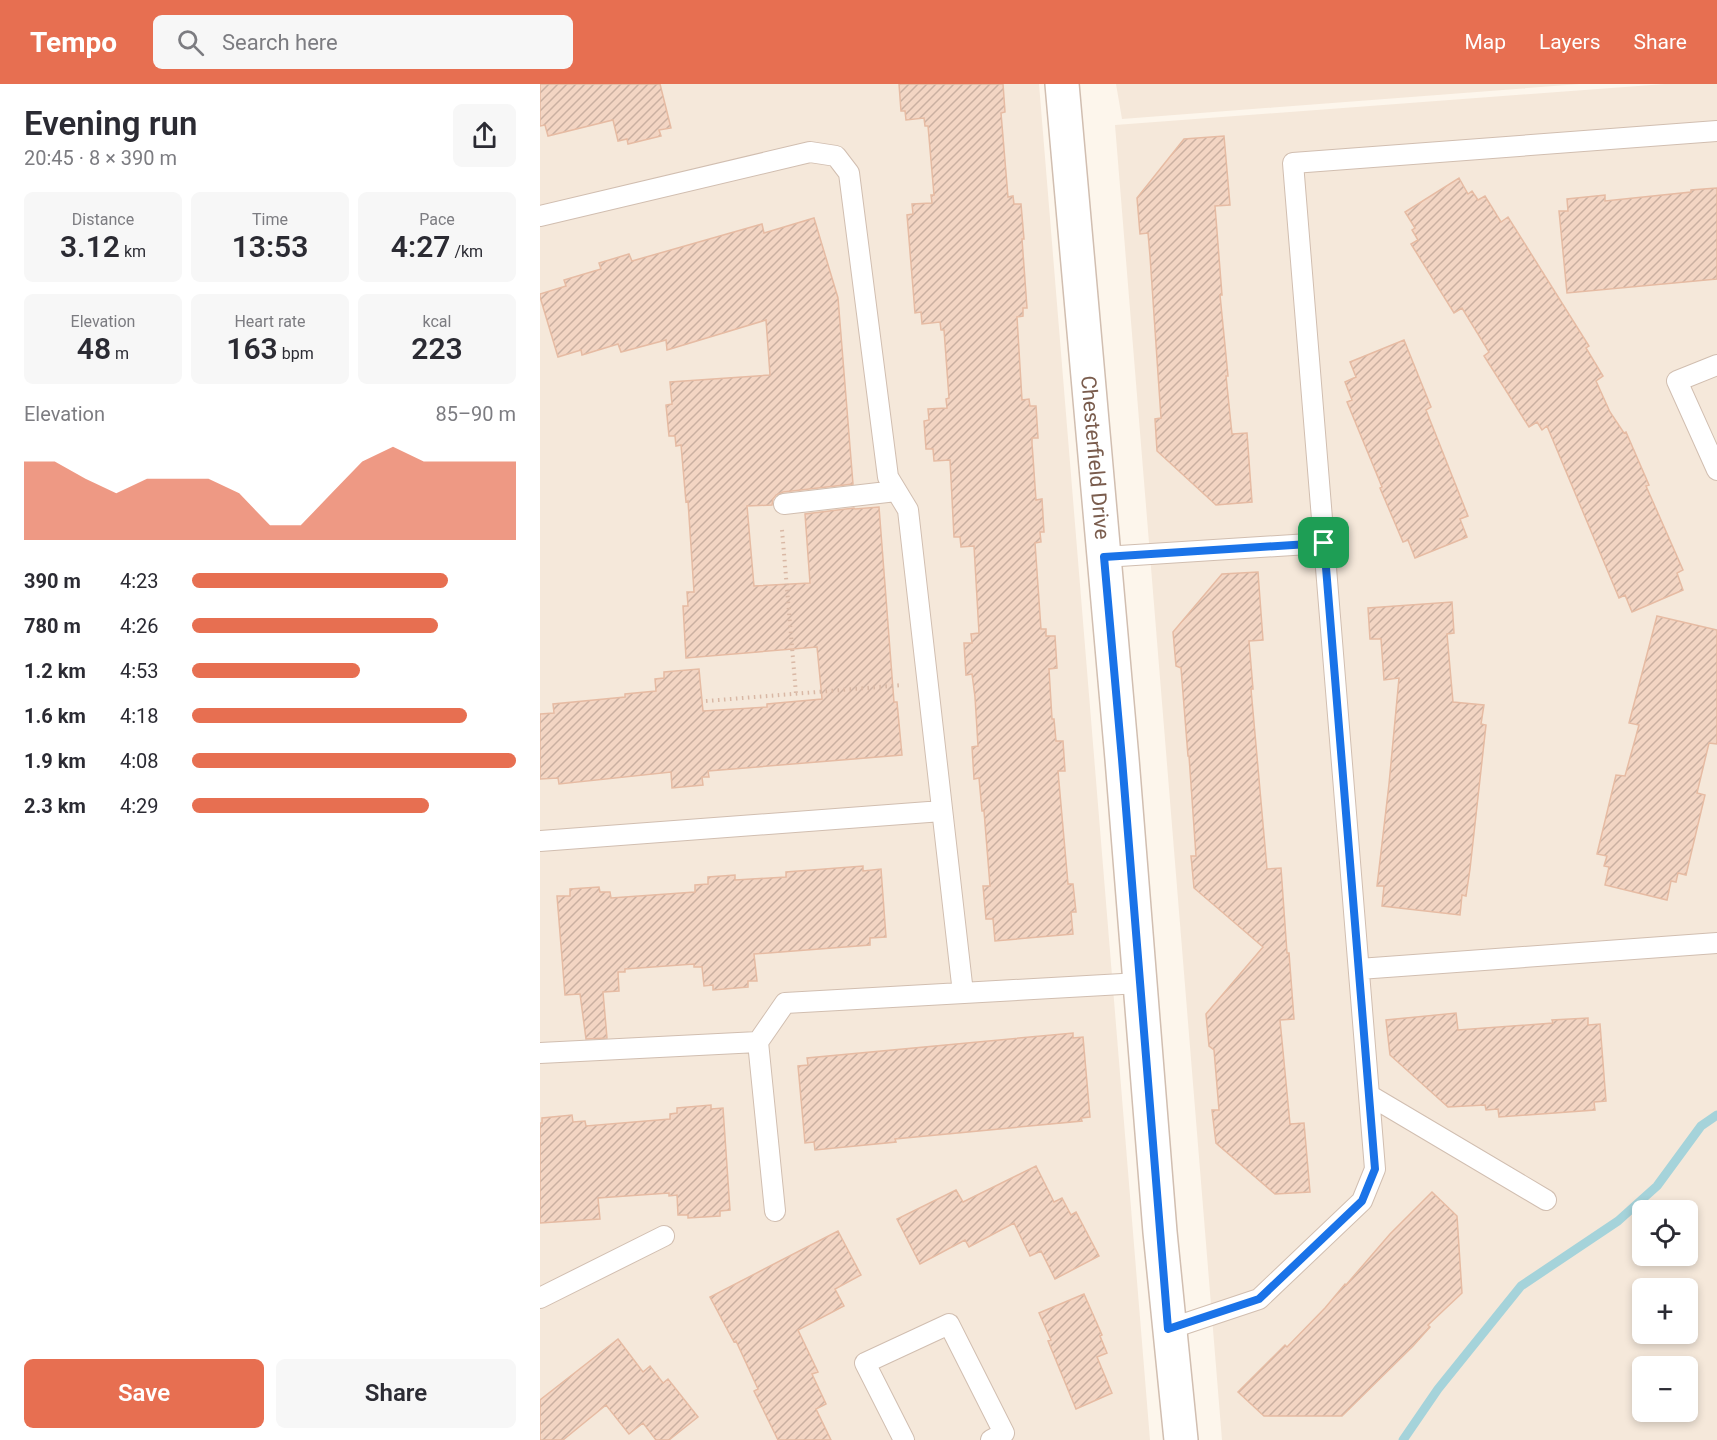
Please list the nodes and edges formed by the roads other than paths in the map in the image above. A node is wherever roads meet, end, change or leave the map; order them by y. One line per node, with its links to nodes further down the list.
1 (1062, 84): 9 (street, Chesterfield Drive)
2 (1717, 131): 8 (lane)
3 (540, 216): 6 (lane)
4 (1717, 365): 5 (lane)
5 (1717, 470)
6 (896, 491): 7 (lane); 10 (lane)
7 (784, 504)
8 (1324, 543): 9 (lane); 13 (lane)
9 (1104, 557): 14 (street, Chesterfield Drive)
10 (942, 810): 11 (lane); 15 (lane)
11 (540, 841)
12 (1717, 943): 13 (lane)
13 (1359, 969): 18 (lane)
14 (1140, 983): 15 (lane); 23 (street, Chesterfield Drive)
15 (963, 993): 16 (lane)
16 (758, 1042): 17 (lane); 20 (lane)
17 (540, 1053)
18 (1369, 1095): 19 (lane); 23 (lane)
19 (1546, 1200)
20 (775, 1211)
21 (664, 1236): 22 (lane)
22 (540, 1298)
23 (1168, 1329): 26 (street, Chesterfield Drive)
24 (904, 1440): 25 (lane)
25 (991, 1440)
26 (1181, 1440)

